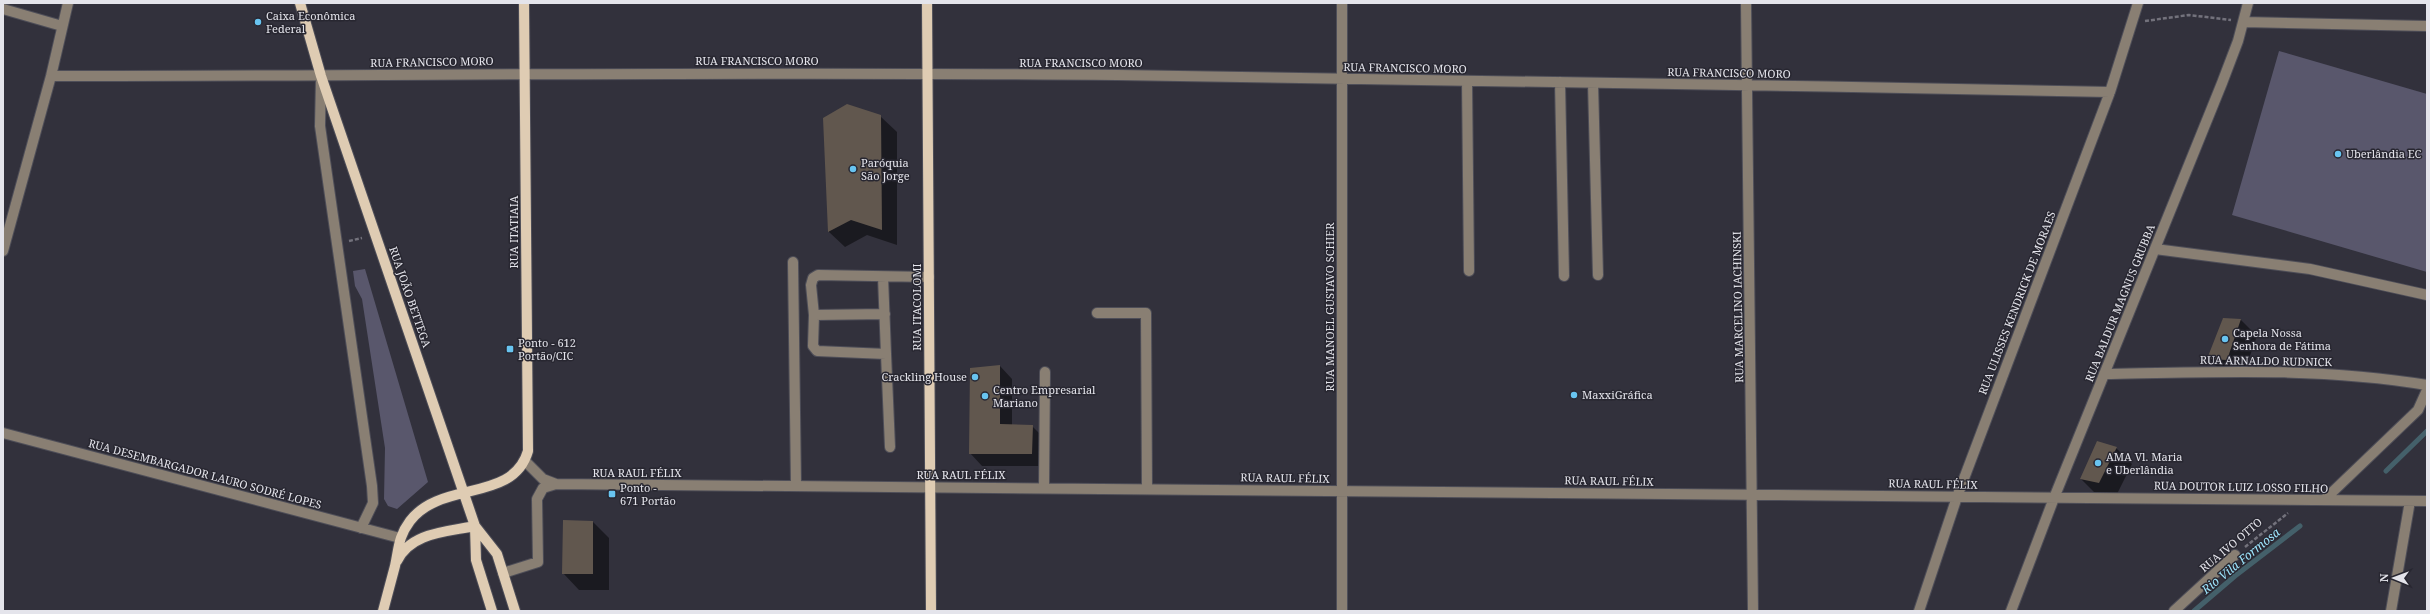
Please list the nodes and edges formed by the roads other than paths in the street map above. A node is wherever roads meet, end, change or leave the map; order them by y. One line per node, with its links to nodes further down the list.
1 (68, 3): 11 (street)
2 (300, 3): 16 (main road, RUA JOÃO BETTEGA)
3 (524, 3): 13 (main road, RUA ITATIAIA)
4 (927, 3): 14 (main road, RUA ITACOLOMI)
5 (1342, 3): 17 (street, RUA MANOEL GUSTAVO SCHIER)
6 (1746, 3): 21 (street, RUA MARCELINO IACHINSKI)
7 (2138, 3): 22 (street, RUA ULISSES KENDRICK DE MORAES)
8 (2248, 3): 10 (street, RUA BALDUR MAGNUS GRUBBA)
9 (3, 9): 11 (street)
10 (2244, 22): 12 (street); 23 (street, RUA BALDUR MAGNUS GRUBBA)
11 (62, 26): 15 (street)
12 (2427, 26)
13 (525, 73): 14 (street, RUA FRANCISCO MORO); 16 (street, RUA FRANCISCO MORO); 42 (main road, RUA ITATIAIA)
14 (927, 74): 17 (street, RUA FRANCISCO MORO); 29 (main road, RUA ITACOLOMI)
15 (51, 76): 16 (street, RUA FRANCISCO MORO); 24 (street)
16 (321, 76): 49 (main road, RUA JOÃO BETTEGA); 57 (street, RUA JOÃO BETTEGA)
17 (1342, 78): 18 (street, RUA FRANCISCO MORO); 48 (street, RUA MANOEL GUSTAVO SCHIER)
18 (1467, 81): 19 (street, RUA FRANCISCO MORO); 26 (street)
19 (1560, 82): 20 (street, RUA FRANCISCO MORO); 28 (street)
20 (1592, 83): 21 (street, RUA FRANCISCO MORO); 27 (street)
21 (1747, 86): 22 (street, RUA FRANCISCO MORO); 50 (street, RUA MARCELINO IACHINSKI)
22 (2110, 92): 51 (street, RUA ULISSES KENDRICK DE MORAES)
23 (2155, 249): 31 (street); 37 (street, RUA BALDUR MAGNUS GRUBBA)
24 (3, 251)
25 (793, 262): 44 (street)
26 (1469, 271)
27 (1598, 274)
28 (1564, 276)
29 (929, 277): 30 (street); 45 (main road, RUA ITACOLOMI)
30 (883, 278): 33 (street); 34 (street)
31 (2427, 295)
32 (1097, 313): 47 (street)
33 (885, 314): 34 (street); 35 (street)
34 (814, 315): 35 (street)
35 (886, 354): 41 (street)
36 (1045, 372): 46 (street)
37 (2104, 374): 38 (street, RUA ARNALDO RUDNICK); 52 (street, RUA BALDUR MAGNUS GRUBBA)
38 (2427, 385)
39 (2427, 390): 53 (street)
40 (3, 433): 57 (street, RUA DESEMBARGADOR LAURO SODRÉ LOPES)
41 (890, 447)
42 (525, 461): 43 (street, RUA RAUL FÉLIX); 49 (main road)
43 (556, 484): 44 (street, RUA RAUL FÉLIX); 61 (street)
44 (796, 486): 45 (street, RUA RAUL FÉLIX)
45 (930, 487): 46 (street, RUA RAUL FÉLIX); 65 (main road, RUA ITACOLOMI)
46 (1044, 488): 47 (street, RUA RAUL FÉLIX)
47 (1146, 489): 48 (street, RUA RAUL FÉLIX)
48 (1342, 491): 50 (street, RUA RAUL FÉLIX); 66 (street, RUA MANOEL GUSTAVO SCHIER)
49 (463, 493): 56 (main road, RUA JOÃO BETTEGA); 58 (main road)
50 (1752, 495): 51 (street, RUA RAUL FÉLIX); 67 (street, RUA MARCELINO IACHINSKI)
51 (1956, 497): 52 (street, RUA RAUL FÉLIX); 68 (street, RUA ULISSES KENDRICK DE MORAES)
52 (2054, 498): 53 (street, RUA DOUTOR LUIZ LOSSO FILHO); 69 (street, RUA BALDUR MAGNUS GRUBBA)
53 (2324, 500): 54 (street, RUA DOUTOR LUIZ LOSSO FILHO)
54 (2410, 501): 55 (street, RUA DOUTOR LUIZ LOSSO FILHO); 71 (street)
55 (2427, 501)
56 (475, 526): 60 (main road); 61 (main road, RUA JOÃO BETTEGA); 63 (main road, RUA JOÃO BETTEGA)
57 (361, 528): 58 (street, RUA DESEMBARGADOR LAURO SODRÉ LOPES)
58 (400, 538): 60 (main road)
59 (2236, 555): 70 (street, RUA IVO OTTO)
60 (395, 564): 62 (main road)
61 (503, 573): 64 (main road, RUA JOÃO BETTEGA)
62 (383, 611)
63 (492, 611)
64 (515, 611)
65 (931, 611)
66 (1342, 611)
67 (1753, 611)
68 (1919, 611)
69 (2011, 611)
70 (2174, 611)
71 (2391, 611)

